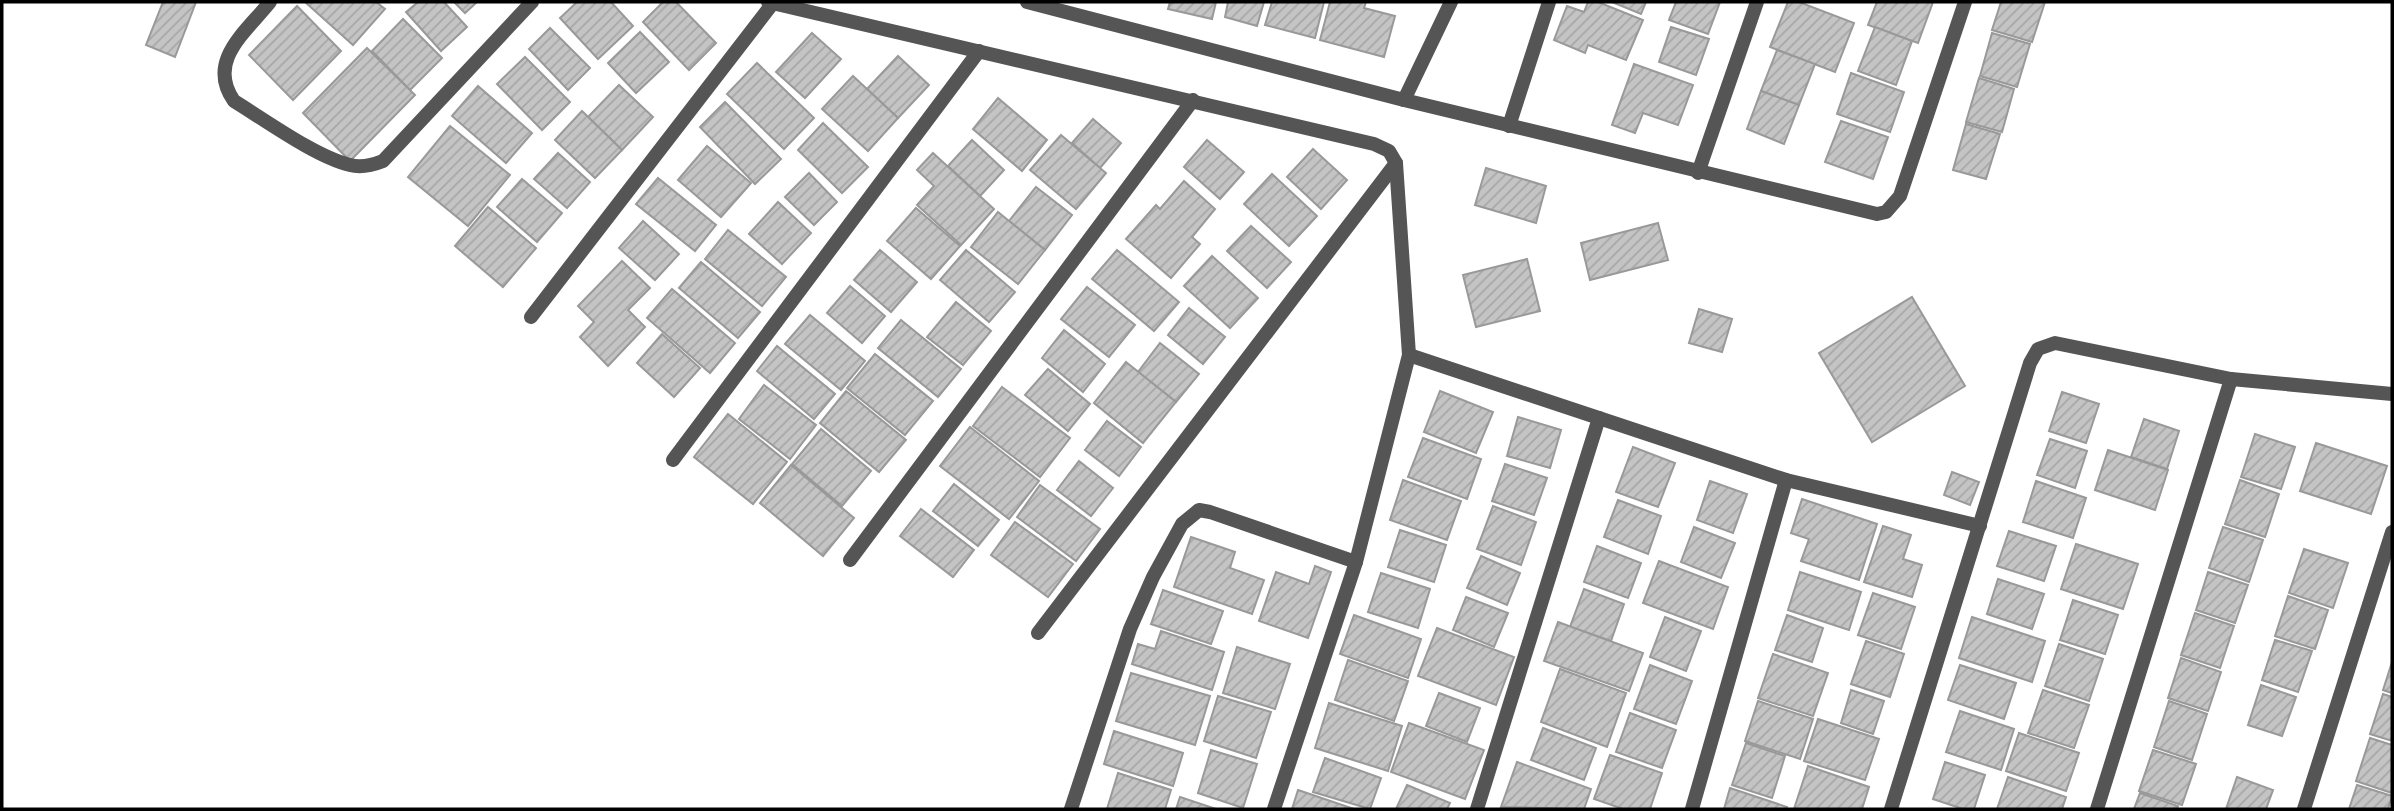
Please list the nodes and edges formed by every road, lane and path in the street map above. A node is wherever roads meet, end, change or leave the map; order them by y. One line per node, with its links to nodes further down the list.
1 (271, 2): 2 (street)
2 (532, 2)
3 (771, 2): 9 (street); 15 (street)
4 (1027, 2): 11 (street)
5 (1451, 2): 11 (street)
6 (1549, 2): 12 (street)
7 (1757, 2): 14 (street)
8 (1965, 2): 14 (street)
9 (979, 51): 10 (street); 20 (street)
10 (1193, 100): 13 (street); 24 (street)
11 (1404, 100): 12 (street)
12 (1509, 126): 14 (street)
13 (1396, 163): 16 (street); 26 (street)
14 (1698, 173)
15 (531, 317)
16 (1409, 355): 19 (street); 25 (street)
17 (2231, 379): 18 (street); 22 (street); 32 (street)
18 (2392, 394)
19 (1599, 418): 21 (street); 29 (street)
20 (673, 460)
21 (1786, 480): 22 (street); 30 (street)
22 (1979, 526): 31 (street)
23 (2392, 532): 33 (street)
24 (850, 560)
25 (1356, 562): 27 (street); 28 (street)
26 (1038, 632)
27 (1071, 809)
28 (1274, 809)
29 (1477, 809)
30 (1692, 809)
31 (1891, 809)
32 (2097, 809)
33 (2304, 809)

